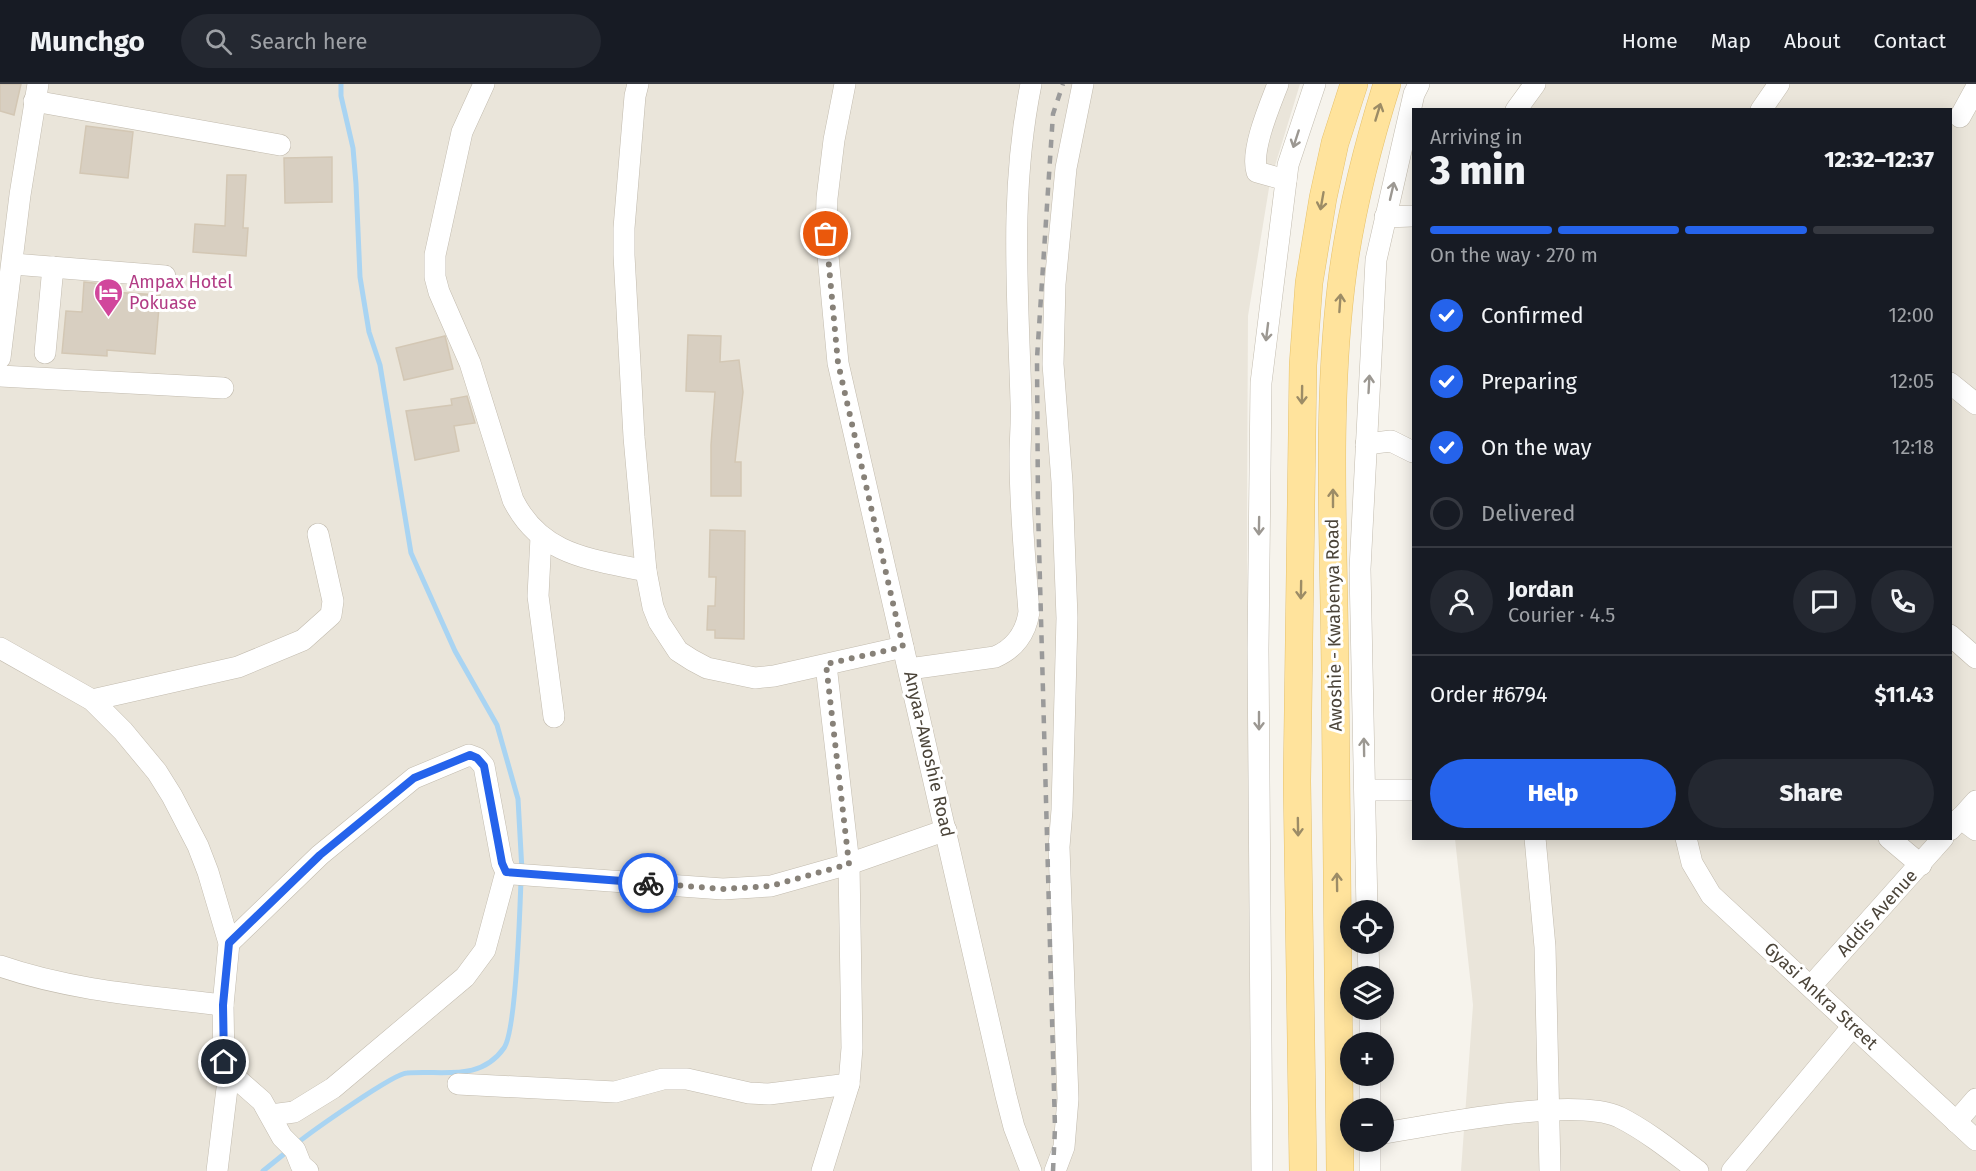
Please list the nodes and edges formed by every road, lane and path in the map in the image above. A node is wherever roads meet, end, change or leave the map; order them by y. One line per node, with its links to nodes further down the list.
1 (484, 84): 34 (street)
2 (638, 84): 35 (street)
3 (845, 84): 37 (street, Anyaa-Awoshie Road)
4 (1031, 84): 41 (street)
5 (1083, 84): 78 (street)
6 (1278, 84): 19 (street)
7 (1315, 84): 19 (street, one-way to 19)
8 (1354, 84): 44 (main road, Awoshie - Kwabenya Road, one-way to 44)
9 (1387, 84): 45 (main road, Awoshie - Kwabenya Road, one-way to 9)
10 (1419, 84): 21 (street, one-way to 10)
11 (1535, 84): 15 (street)
12 (1779, 84): 16 (street)
13 (1976, 88): 17 (street)
14 (36, 93): 18 (street); 22 (street)
15 (1517, 108)
16 (1762, 108)
17 (1960, 117)
18 (280, 145)
19 (1286, 180): 79 (street, one-way to 79)
20 (1412, 216): 21 (street)
21 (1386, 217): 31 (street, one-way to 21)
22 (13, 264): 23 (street); 26 (street)
23 (52, 267): 24 (street); 25 (street)
24 (165, 276)
25 (45, 353)
26 (0, 358)
27 (0, 376): 29 (street)
28 (1952, 385): 30 (street)
29 (223, 388)
30 (1976, 404)
31 (1366, 444): 32 (street); 46 (street, one-way to 31)
32 (1412, 452)
33 (318, 534): 42 (street)
34 (541, 537): 35 (street); 43 (street)
35 (646, 571): 40 (street)
36 (1952, 637): 39 (street)
37 (903, 647): 40 (street); 41 (street, Anyaa-Awoshie Road)
38 (0, 648): 42 (street)
39 (1976, 658)
40 (826, 664): 55 (street)
41 (909, 669): 50 (street, Anyaa-Awoshie Road)
42 (92, 700): 59 (street)
43 (554, 717)
44 (1297, 781): 45 (main road); 80 (main road, Awoshie - Kwabenya Road, one-way to 80)
45 (1336, 786): 81 (main road, Awoshie - Kwabenya Road, one-way to 45)
46 (1365, 790): 47 (street); 58 (street)
47 (1412, 790)
48 (1976, 801): 49 (street)
49 (1962, 826)
50 (946, 830): 55 (street); 77 (street, Anyaa-Awoshie Road)
51 (1535, 840): 68 (street)
52 (1686, 840): 61 (street, Gyasi Ankra Street)
53 (1891, 840): 56 (street)
54 (1941, 840): 56 (street, Addis Avenue)
55 (849, 864): 57 (street); 66 (street)
56 (1921, 866): 61 (street, Addis Avenue)
57 (517, 874): 59 (street); 69 (street)
58 (1367, 900)
59 (229, 943): 62 (street)
60 (0, 966): 62 (street)
61 (1811, 986): 63 (street, Gyasi Ankra Street)
62 (223, 1005): 64 (street)
63 (1853, 1026): 70 (street, Gyasi Ankra Street); 85 (street)
64 (229, 1072): 69 (street); 74 (street)
65 (458, 1084): 66 (street)
66 (849, 1084): 76 (street)
67 (1976, 1099): 70 (street)
68 (1547, 1109): 71 (street); 83 (street); 84 (street)
69 (271, 1115): 75 (street)
70 (1956, 1122): 72 (street, Gyasi Ankra Street)
71 (1394, 1131)
72 (1976, 1140)
73 (1370, 1152): 82 (street)
74 (217, 1171)
75 (308, 1171)
76 (822, 1171)
77 (1031, 1171)
78 (1055, 1171)
79 (1262, 1171)
80 (1303, 1171)
81 (1340, 1171)
82 (1370, 1171)
83 (1550, 1171)
84 (1698, 1171)
85 (1732, 1171)

